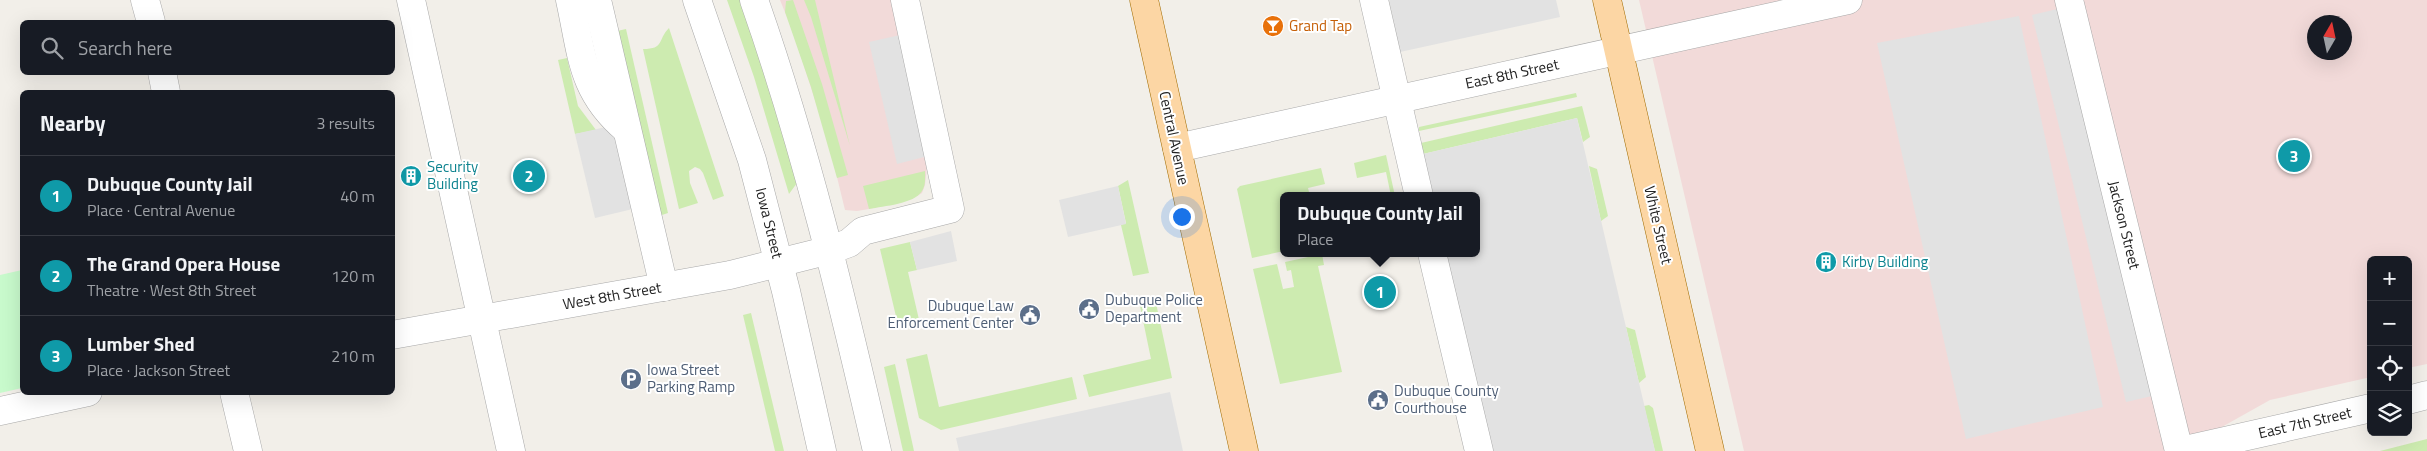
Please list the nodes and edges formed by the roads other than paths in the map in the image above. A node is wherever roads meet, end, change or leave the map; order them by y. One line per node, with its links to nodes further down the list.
1 (146, 0): 13 (street)
2 (410, 0): 25 (street)
3 (570, 0): 18 (street)
4 (597, 0): 18 (street)
5 (697, 0): 23 (street, Iowa Street)
6 (754, 0): 21 (street)
7 (905, 0): 21 (street, West 8th Street)
8 (1144, 0): 19 (main road, Central Avenue)
9 (1374, 0): 17 (street)
10 (1607, 0): 14 (main road, White Street)
11 (1848, 0): 14 (street, East 8th Street)
12 (2068, 0): 40 (street, Jackson Street)
13 (151, 20)
14 (1619, 50): 17 (street, East 8th Street); 39 (main road, White Street)
15 (163, 75): 16 (street)
16 (166, 90)
17 (1396, 100): 19 (street, East 8th Street); 20 (street)
18 (626, 129): 24 (street)
19 (1176, 148): 37 (main road, Central Avenue)
20 (1418, 192)
21 (830, 250): 23 (street, West 8th Street); 36 (street)
22 (1433, 257): 38 (street)
23 (779, 263): 24 (street, West 8th Street); 35 (street, Iowa Street)
24 (664, 287): 25 (street, West 8th Street)
25 (480, 319): 26 (street, West 8th Street); 34 (street)
26 (395, 333)
27 (74, 395): 32 (street)
28 (235, 395): 33 (street)
29 (2427, 395): 30 (street)
30 (2412, 399)
31 (2367, 409): 40 (street, East 7th Street)
32 (0, 411)
33 (248, 451)
34 (510, 451)
35 (822, 451)
36 (877, 451)
37 (1244, 451)
38 (1479, 451)
39 (1710, 451)
40 (2180, 451)

